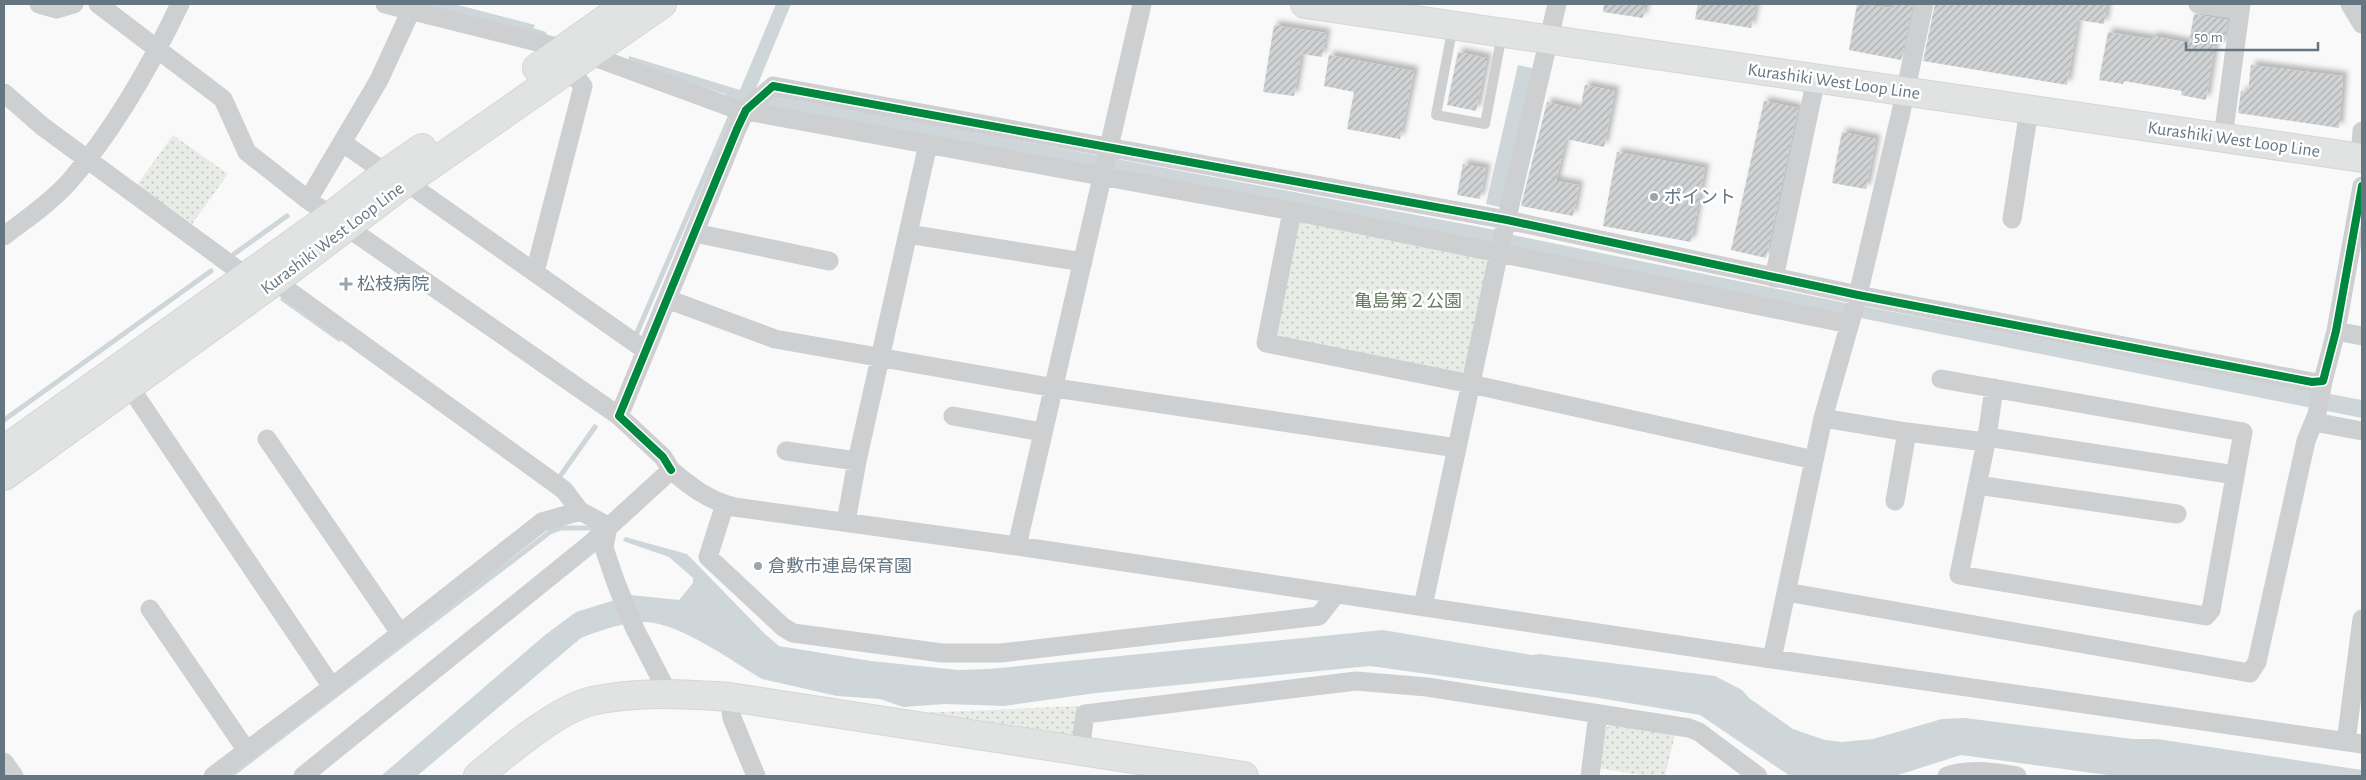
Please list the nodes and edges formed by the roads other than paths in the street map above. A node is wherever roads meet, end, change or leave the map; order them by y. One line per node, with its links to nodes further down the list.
1 (39, 4): 2 (street)
2 (74, 4)
3 (98, 4): 20 (street)
4 (180, 4): 20 (street)
5 (385, 4): 13 (street)
6 (662, 4): 21 (main road, Kurashiki West Loop Line)
7 (1142, 4): 33 (street)
8 (1305, 4): 17 (main road, Kurashiki West Loop Line)
9 (1557, 4): 19 (street)
10 (1924, 4): 23 (street)
11 (2198, 4): 14 (street)
12 (2350, 4): 16 (street)
13 (413, 7): 21 (street); 29 (street)
14 (2240, 7): 28 (street)
15 (618, 8): 21 (main road, Kurashiki West Loop Line)
16 (2362, 24)
17 (1453, 25): 18 (main road, Kurashiki West Loop Line); 18 (lane)
18 (1503, 33): 19 (main road, Kurashiki West Loop Line)
19 (1549, 39): 22 (main road, Kurashiki West Loop Line); 40 (street)
20 (158, 50): 31 (street); 36 (street)
21 (574, 58): 25 (street); 34 (main road, Kurashiki West Loop Line); 47 (street)
22 (1816, 79): 23 (main road, Kurashiki West Loop Line); 49 (street)
23 (1905, 92): 26 (main road, Kurashiki West Loop Line); 51 (street)
24 (4, 93): 31 (street)
25 (750, 108): 30 (street); 33 (street); 41 (street)
26 (2029, 110): 28 (main road, Kurashiki West Loop Line); 38 (street)
27 (2362, 131): 32 (street)
28 (2223, 137): 32 (main road, Kurashiki West Loop Line)
29 (342, 143): 34 (street); 36 (street)
30 (928, 144): 33 (street); 42 (street)
31 (87, 158): 43 (street); 48 (street)
32 (2361, 158)
33 (1104, 163): 37 (street); 40 (street); 46 (street)
34 (396, 177): 39 (main road, Kurashiki West Loop Line); 47 (street)
35 (2362, 186): 54 (street)
36 (308, 200): 39 (street)
37 (1292, 211): 44 (street); 60 (street)
38 (2012, 219)
39 (339, 222): 48 (main road, Kurashiki West Loop Line); 50 (main road, Kurashiki West Loop Line); 64 (street)
40 (1506, 223): 44 (street); 49 (street)
41 (695, 234): 45 (street); 52 (street)
42 (908, 234): 46 (street); 57 (street)
43 (4, 236)
44 (1500, 250): 53 (street); 60 (street)
45 (829, 261)
46 (1083, 262): 62 (street)
47 (535, 272): 56 (street)
48 (246, 276): 58 (main road, Kurashiki West Loop Line)
49 (1774, 278): 51 (street)
50 (276, 281): 58 (main road, Kurashiki West Loop Line); 84 (street)
51 (1857, 298): 53 (street); 61 (street)
52 (667, 299): 56 (street); 57 (street)
53 (1850, 322): 66 (street)
54 (2336, 331): 55 (street); 61 (street)
55 (2362, 336)
56 (645, 350): 64 (street)
57 (880, 359): 62 (street); 77 (street)
58 (123, 378): 74 (main road, Kurashiki West Loop Line); 80 (main road, Kurashiki West Loop Line); 96 (street)
59 (1941, 379): 63 (street)
60 (1471, 384): 73 (street); 76 (street)
61 (2322, 385): 67 (street)
62 (1054, 388): 69 (street); 73 (street)
63 (1994, 388): 72 (street); 79 (street)
64 (619, 416): 78 (street)
65 (953, 416): 69 (street)
66 (1823, 418): 70 (street); 76 (street)
67 (2315, 418): 68 (street); 89 (street)
68 (2362, 431)
69 (1042, 432): 88 (street)
70 (1907, 432): 72 (street); 82 (street)
71 (267, 439): 94 (street)
72 (1986, 440): 79 (street); 81 (street)
73 (1457, 448): 91 (street)
74 (4, 450)
75 (786, 451): 77 (street)
76 (1814, 460): 89 (street)
77 (857, 461): 86 (street)
78 (671, 470): 83 (street); 87 (street)
79 (2236, 475): 81 (street)
80 (4, 476)
81 (1977, 485): 85 (street)
82 (1895, 501)
83 (725, 504): 86 (street); 90 (street)
84 (580, 511): 87 (street); 94 (street)
85 (2178, 514)
86 (846, 522): 88 (street)
87 (608, 526): 97 (street); 107 (street)
88 (1017, 546): 90 (street)
89 (1786, 592): 95 (street)
90 (1336, 594): 91 (street)
91 (1423, 606): 95 (street)
92 (150, 609): 101 (street)
93 (2362, 619): 100 (street)
94 (400, 633): 96 (street)
95 (1772, 659): 100 (street)
96 (332, 687): 101 (street)
97 (668, 693): 98 (main road); 108 (main road)
98 (729, 697): 102 (main road); 109 (street)
99 (1598, 714): 102 (street); 111 (street); 112 (street)
100 (2354, 743)
101 (247, 751): 106 (street)
102 (1080, 751): 110 (main road)
103 (4, 762): 105 (street)
104 (1956, 775): 113 (street)
105 (14, 776)
106 (213, 776)
107 (303, 776)
108 (478, 776)
109 (756, 776)
110 (1244, 776)
111 (1590, 776)
112 (1758, 776)
113 (2017, 776)

